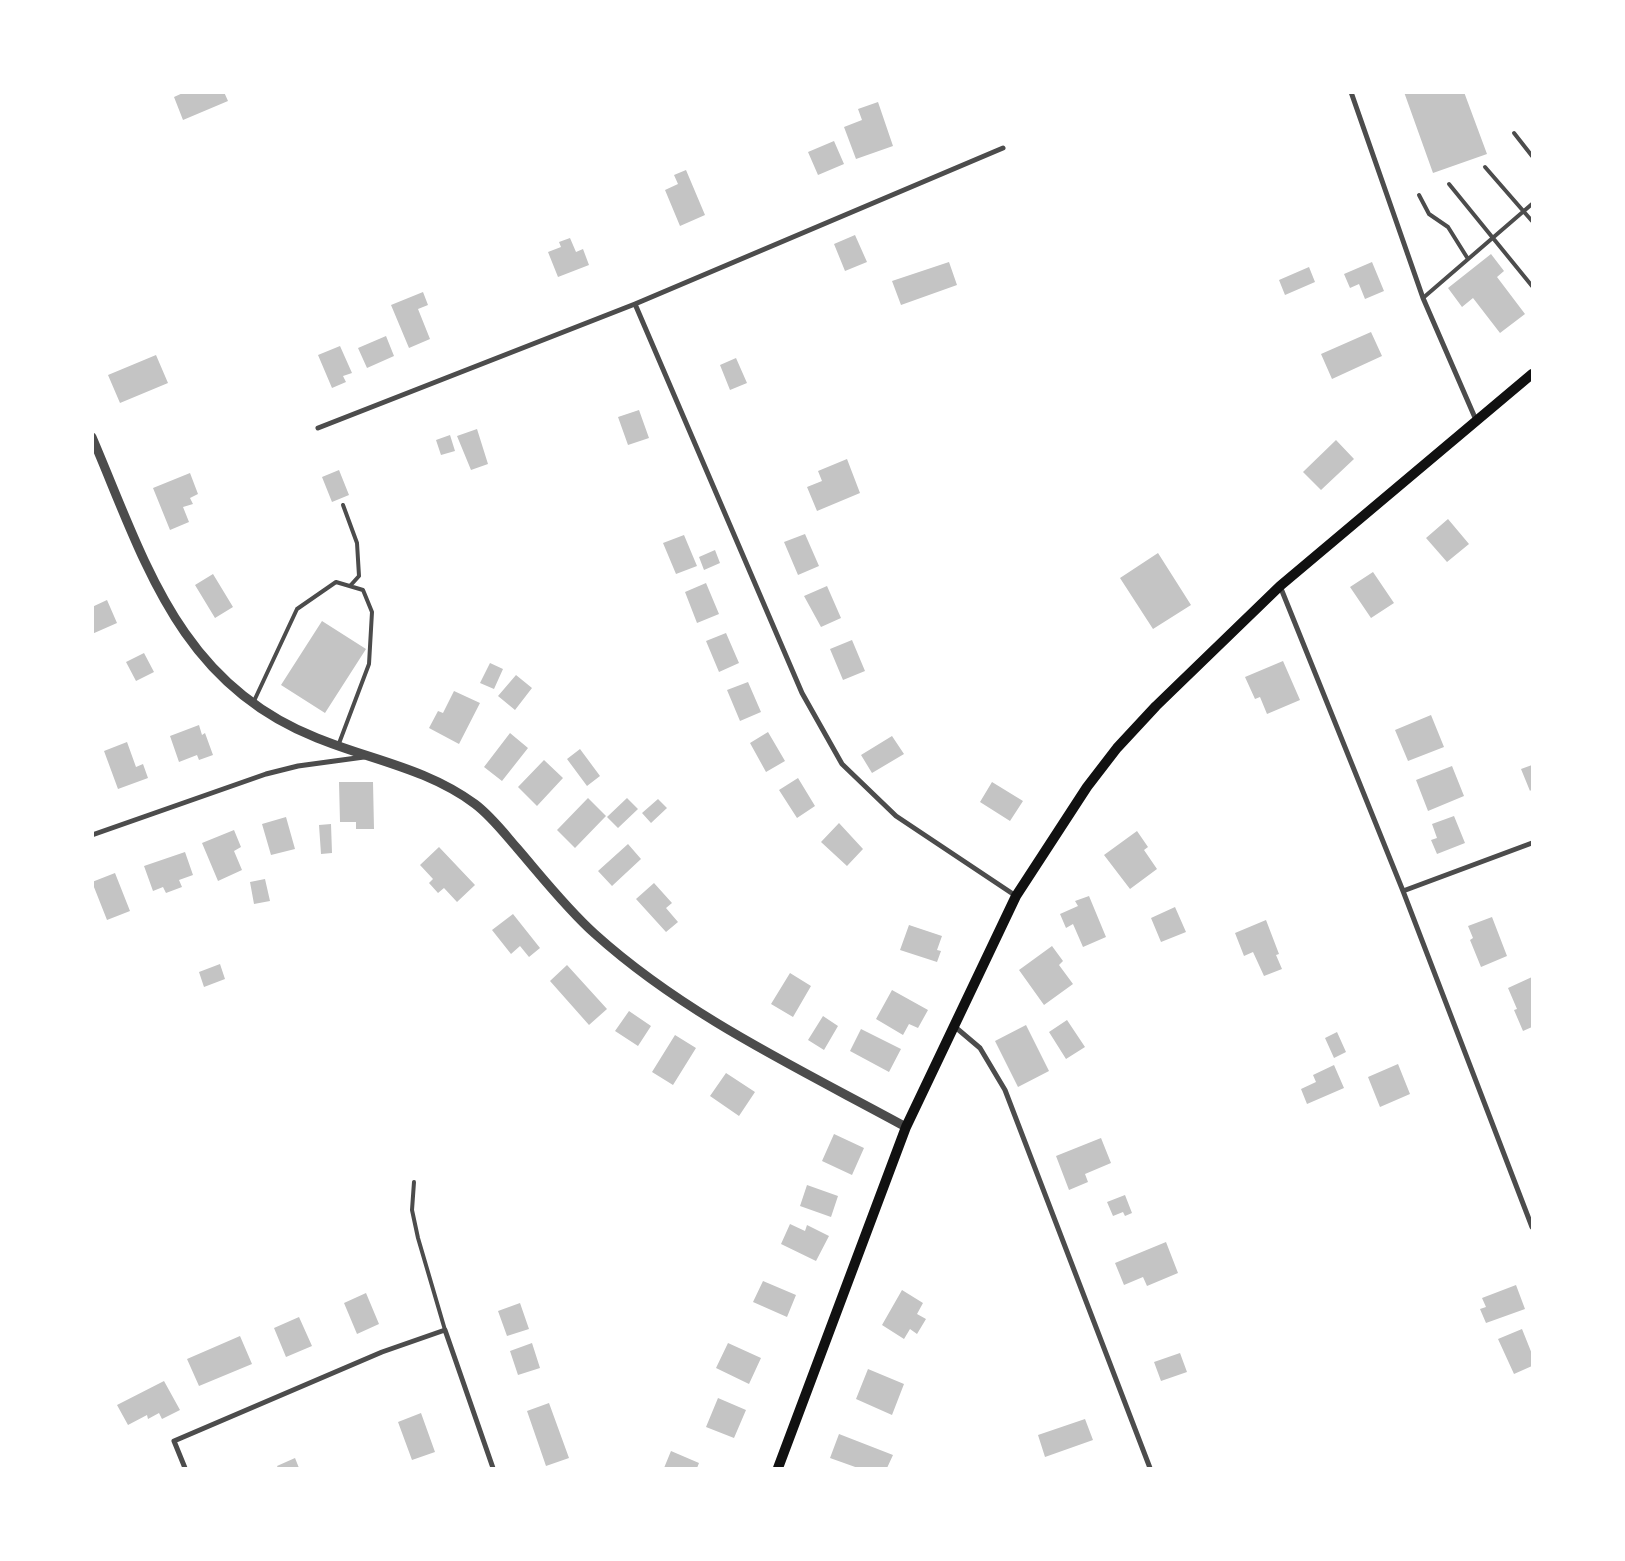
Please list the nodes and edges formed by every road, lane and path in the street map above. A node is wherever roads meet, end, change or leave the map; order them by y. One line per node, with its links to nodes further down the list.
1 (1351, 92): 14 (street)
2 (1514, 133): 4 (lane)
3 (1003, 148): 15 (street)
4 (1532, 156)
5 (1486, 167): 9 (lane)
6 (1449, 184): 11 (lane)
7 (1419, 195): 12 (lane)
8 (1532, 204): 9 (lane)
9 (1524, 211): 10 (lane); 11 (lane)
10 (1532, 221)
11 (1492, 238): 12 (lane); 13 (lane)
12 (1468, 259): 14 (lane)
13 (1532, 286)
14 (1423, 298): 17 (street)
15 (635, 304): 18 (street); 29 (street)
16 (1532, 374): 17 (main road)
17 (1477, 421): 22 (main road)
18 (318, 428)
19 (92, 437): 23 (street)
20 (343, 505): 21 (lane)
21 (350, 586): 23 (lane); 24 (lane)
22 (1280, 586): 28 (street); 29 (main road)
23 (253, 703): 24 (street)
24 (338, 746): 25 (street)
25 (369, 756): 26 (street); 31 (street)
26 (92, 835)
27 (1532, 843): 28 (street)
28 (1402, 890): 33 (street)
29 (1016, 896): 30 (main road)
30 (954, 1026): 31 (main road); 38 (street)
31 (906, 1127): 37 (main road)
32 (414, 1182): 34 (lane)
33 (1532, 1227)
34 (445, 1330): 35 (street); 36 (street)
35 (185, 1468)
36 (493, 1468)
37 (778, 1468)
38 (1150, 1468)

